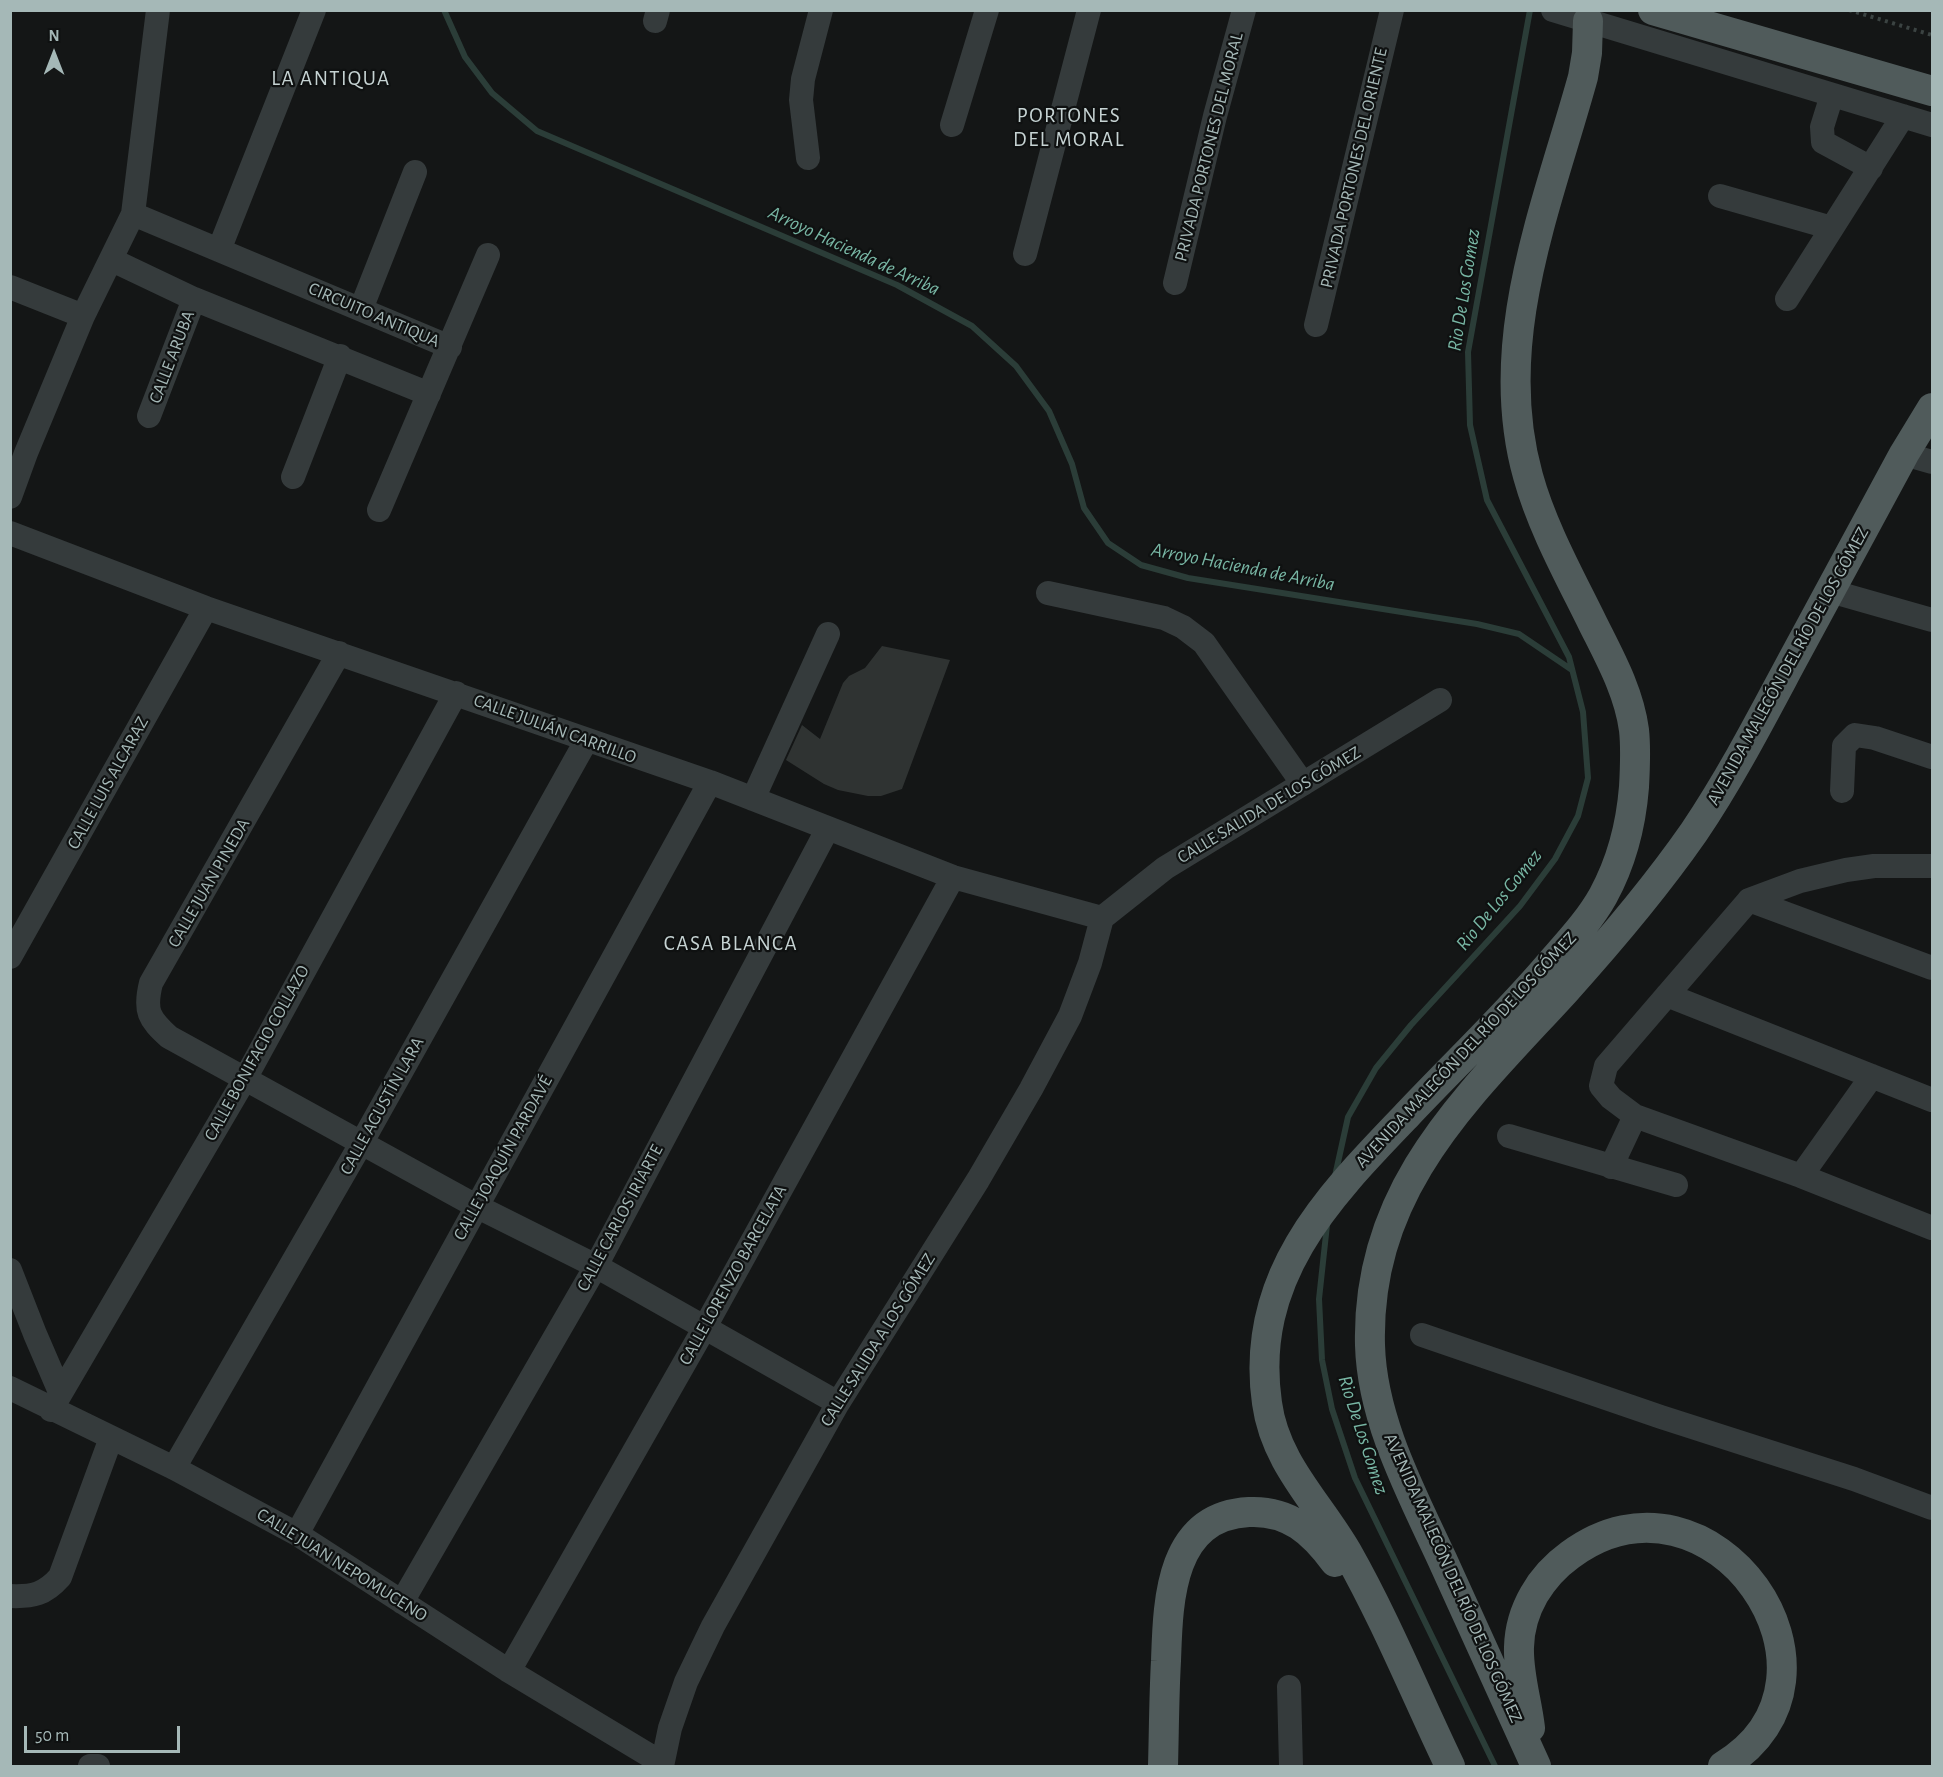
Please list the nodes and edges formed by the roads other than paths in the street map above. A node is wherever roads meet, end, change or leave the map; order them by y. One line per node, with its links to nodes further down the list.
1 (158, 10): 20 (street)
2 (314, 10): 22 (street)
3 (821, 10): 16 (street)
4 (987, 10): 14 (street)
5 (1089, 10): 23 (street)
6 (1244, 10): 26 (street, PRIVADA PORTONES DEL MORAL)
7 (1392, 10): 32 (street, PRIVADA PORTONES DEL ORIENTE)
8 (1553, 10): 10 (street)
9 (1653, 10): 11 (main road)
10 (1585, 20): 12 (street); 90 (main road, AVENIDA MALECÓN DEL RÍO DE LOS GÓMEZ)
11 (1932, 91)
12 (1832, 95): 13 (street); 17 (street)
13 (1903, 116): 15 (street); 17 (street)
14 (952, 125)
15 (1932, 125)
16 (808, 158)
17 (1870, 168): 21 (street)
18 (415, 172): 30 (street)
19 (1720, 196): 21 (street)
20 (133, 214): 22 (street, CIRCUITO ANTIQUA); 25 (street)
21 (1832, 228): 29 (street)
22 (219, 250): 30 (street, CIRCUITO ANTIQUA)
23 (1025, 254)
24 (488, 255): 33 (street)
25 (112, 260): 28 (street); 31 (street)
26 (1175, 283)
27 (10, 287): 31 (street)
28 (194, 299): 34 (street); 37 (street, CALLE ARUBA)
29 (1787, 299)
30 (361, 309): 33 (street, CIRCUITO ANTIQUA)
31 (84, 316): 41 (street)
32 (1316, 325)
33 (450, 347): 35 (street, CIRCUITO ANTIQUA)
34 (340, 356): 35 (street); 40 (street)
35 (429, 394): 42 (street, CIRCUITO ANTIQUA)
36 (1932, 408): 38 (main road, AVENIDA MALECÓN DEL RÍO DE LOS GÓMEZ)
37 (149, 416)
38 (1904, 454): 39 (street); 44 (main road, AVENIDA MALECÓN DEL RÍO DE LOS GÓMEZ)
39 (1932, 462)
40 (293, 477)
41 (10, 497)
42 (379, 510)
43 (10, 533): 46 (street, CALLE JULIÁN CARRILLO)
44 (1830, 591): 47 (street); 93 (main road, AVENIDA MALECÓN DEL RÍO DE LOS GÓMEZ)
45 (1048, 593): 55 (street)
46 (206, 608): 49 (street, CALLE JULIÁN CARRILLO); 63 (street, CALLE LUIS ALCARAZ)
47 (1932, 621)
48 (828, 634): 57 (street)
49 (339, 653): 50 (street, CALLE JULIÁN CARRILLO); 67 (street, CALLE JUAN PINEDA)
50 (456, 693): 52 (street, CALLE JULIÁN CARRILLO); 67 (street, CALLE BONIFACIO COLLAZO)
51 (1440, 700): 55 (street, CALLE SALIDA DE LOS GÓMEZ)
52 (586, 741): 54 (street, CALLE JULIÁN CARRILLO); 71 (street, CALLE AGUSTÍN LARA)
53 (1932, 757): 56 (street)
54 (710, 782): 57 (street, CALLE JULIÁN CARRILLO); 75 (street, CALLE JOAQUÍN PARDAVÉ)
55 (1303, 784): 62 (street, CALLE SALIDA DE LOS GÓMEZ)
56 (1842, 792)
57 (753, 799): 58 (street, CALLE JULIÁN CARRILLO)
58 (828, 828): 60 (street, CALLE JULIÁN CARRILLO); 77 (street, CALLE CARLOS IRIARTE)
59 (1932, 866): 61 (street)
60 (953, 876): 62 (street, CALLE JULIÁN CARRILLO); 79 (street, CALLE LORENZO BARCELATA)
61 (1749, 900): 64 (street); 65 (street)
62 (1102, 918): 83 (street, CALLE SALIDA A LOS GÓMEZ)
63 (10, 957)
64 (1932, 968)
65 (1667, 995): 66 (street); 69 (street)
66 (1872, 1076): 68 (street); 73 (street)
67 (246, 1077): 71 (street); 82 (street, CALLE BONIFACIO COLLAZO)
68 (1932, 1100)
69 (1635, 1116): 72 (street); 73 (street)
70 (1509, 1136): 72 (street)
71 (362, 1142): 75 (street); 85 (street, CALLE AGUSTÍN LARA)
72 (1611, 1167): 74 (street)
73 (1801, 1176): 76 (street)
74 (1676, 1185)
75 (476, 1206): 77 (street); 87 (street, CALLE JOAQUÍN PARDAVÉ)
76 (1932, 1228)
77 (596, 1266): 79 (street); 89 (street, CALLE CARLOS IRIARTE)
78 (10, 1270): 82 (street)
79 (705, 1327): 83 (street); 91 (street, CALLE LORENZO BARCELATA)
80 (1422, 1335): 86 (street)
81 (10, 1388): 82 (street, CALLE JUAN NEPOMUCENO)
82 (56, 1401): 84 (street, CALLE JUAN NEPOMUCENO)
83 (838, 1403): 94 (street, CALLE SALIDA A LOS GÓMEZ)
84 (111, 1438): 85 (street, CALLE JUAN NEPOMUCENO); 88 (street)
85 (174, 1468): 87 (street, CALLE JUAN NEPOMUCENO)
86 (1932, 1508)
87 (297, 1534): 89 (street, CALLE JUAN NEPOMUCENO)
88 (10, 1596)
89 (402, 1602): 91 (street, CALLE JUAN NEPOMUCENO)
90 (1383, 1626): 97 (main road); 99 (main road, AVENIDA MALECÓN DEL RÍO DE LOS GÓMEZ)
91 (509, 1671): 94 (street, CALLE JUAN NEPOMUCENO)
92 (1289, 1687): 98 (street)
93 (1535, 1763): 100 (main road)
94 (662, 1765)
95 (90, 1767): 96 (street)
96 (98, 1767)
97 (1163, 1767)
98 (1291, 1767)
99 (1450, 1767)
100 (1723, 1767)

